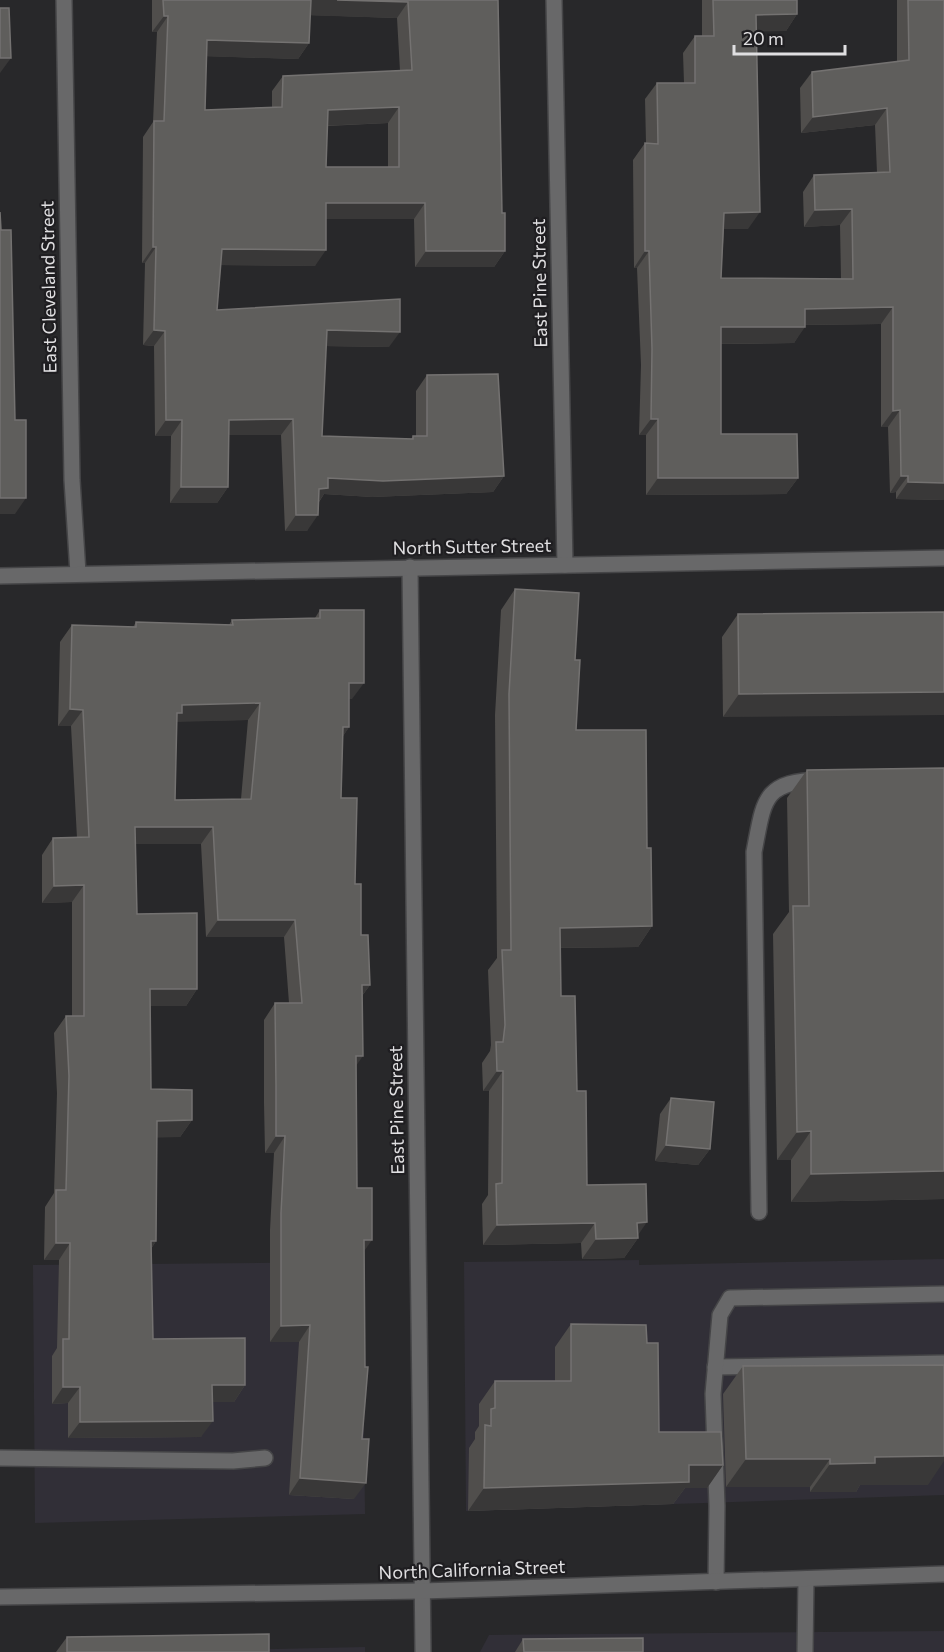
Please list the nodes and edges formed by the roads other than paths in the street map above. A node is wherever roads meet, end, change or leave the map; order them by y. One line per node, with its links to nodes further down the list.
1 (64, 0): 6 (street, East Cleveland Street)
2 (554, 0): 4 (street, East Pine Street)
3 (944, 558): 4 (street, North Sutter Street)
4 (564, 565): 5 (street, North Sutter Street)
5 (410, 567): 6 (street, North Sutter Street); 18 (street, East Pine Street)
6 (78, 573): 7 (street, North Sutter Street)
7 (0, 576)
8 (840, 780): 9 (street)
9 (759, 1212)
10 (944, 1294): 12 (street)
11 (944, 1363): 12 (street)
12 (715, 1367): 17 (street)
13 (0, 1458): 14 (street)
14 (265, 1458)
15 (944, 1574): 16 (street, North California Street)
16 (806, 1579): 17 (street, North California Street); 21 (street)
17 (716, 1582): 18 (street, North California Street)
18 (422, 1591): 19 (street, North California Street); 20 (street, East Pine Street)
19 (0, 1597)
20 (423, 1652)
21 (805, 1652)

